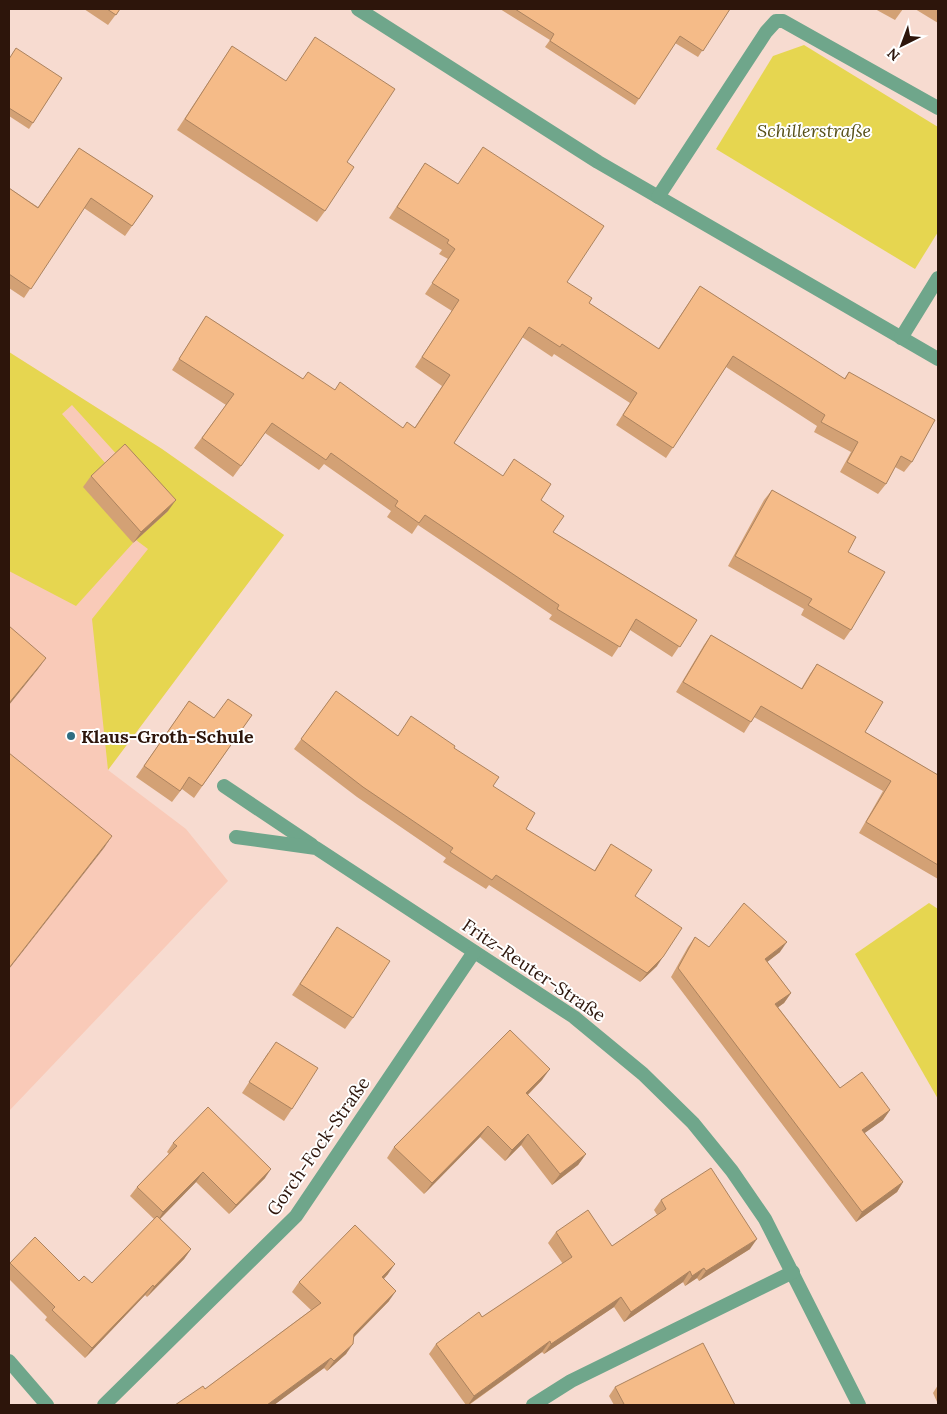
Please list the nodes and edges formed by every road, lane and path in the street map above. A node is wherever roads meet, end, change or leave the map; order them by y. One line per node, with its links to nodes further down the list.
1 (358, 9): 3 (street)
2 (938, 108): 3 (street)
3 (658, 197): 5 (street)
4 (938, 278): 5 (street)
5 (901, 338): 6 (street)
6 (938, 359)
7 (224, 786): 9 (street, Fritz-Reuter-Straße)
8 (236, 837): 9 (street, Fritz-Reuter-Straße)
9 (316, 848): 10 (street, Fritz-Reuter-Straße)
10 (474, 952): 11 (street, Fritz-Reuter-Straße); 14 (street, Gorch-Fock-Straße)
11 (793, 1272): 15 (street); 16 (street, Fritz-Reuter-Straße)
12 (9, 1361): 13 (street)
13 (47, 1405)
14 (104, 1405)
15 (532, 1405)
16 (859, 1405)

